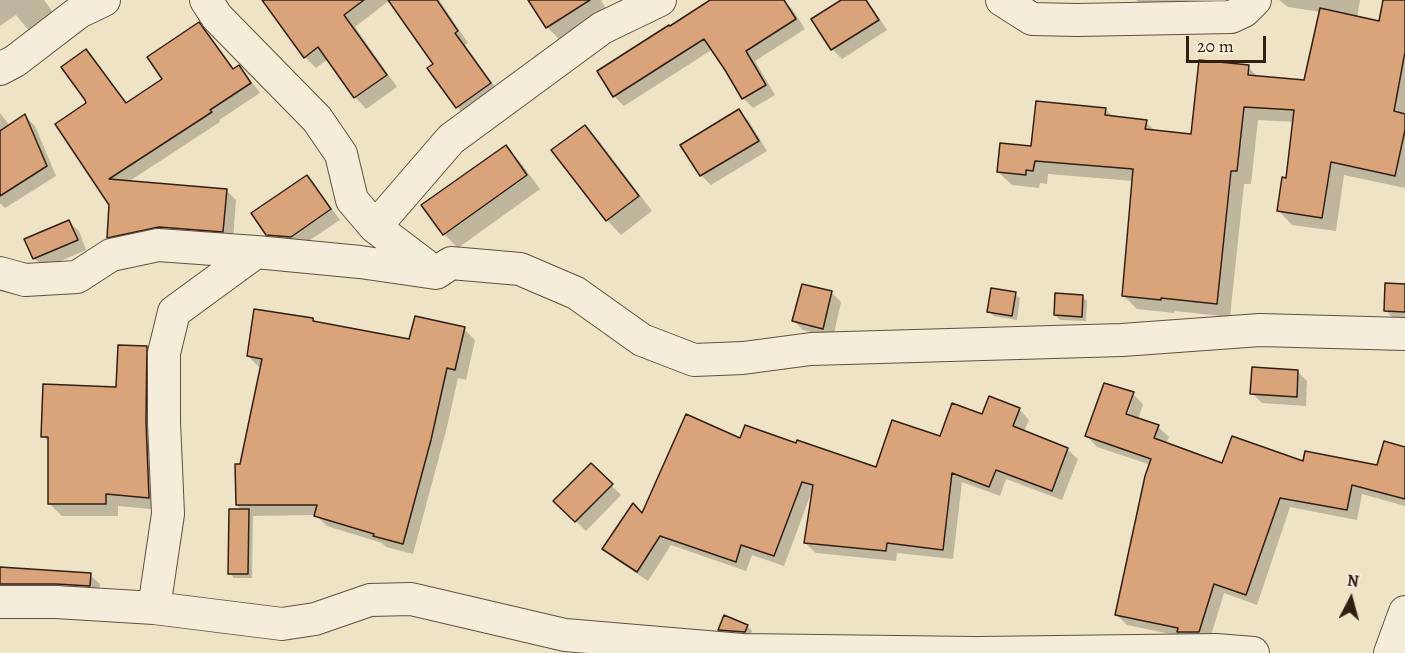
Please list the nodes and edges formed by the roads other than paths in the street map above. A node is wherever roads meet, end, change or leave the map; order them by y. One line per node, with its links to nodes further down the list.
1 (104, 0): 6 (street)
2 (206, 0): 7 (street)
3 (660, 0): 7 (street)
4 (1002, 0): 5 (street)
5 (1255, 0)
6 (0, 69)
7 (375, 227): 10 (street)
8 (256, 252): 9 (street); 10 (street); 13 (street)
9 (0, 273)
10 (436, 273): 11 (street)
11 (1405, 334)
12 (0, 602): 13 (street)
13 (154, 608): 15 (street)
14 (1405, 612): 18 (street)
15 (974, 653)
16 (979, 653): 17 (street)
17 (1253, 653)
18 (1390, 653)

